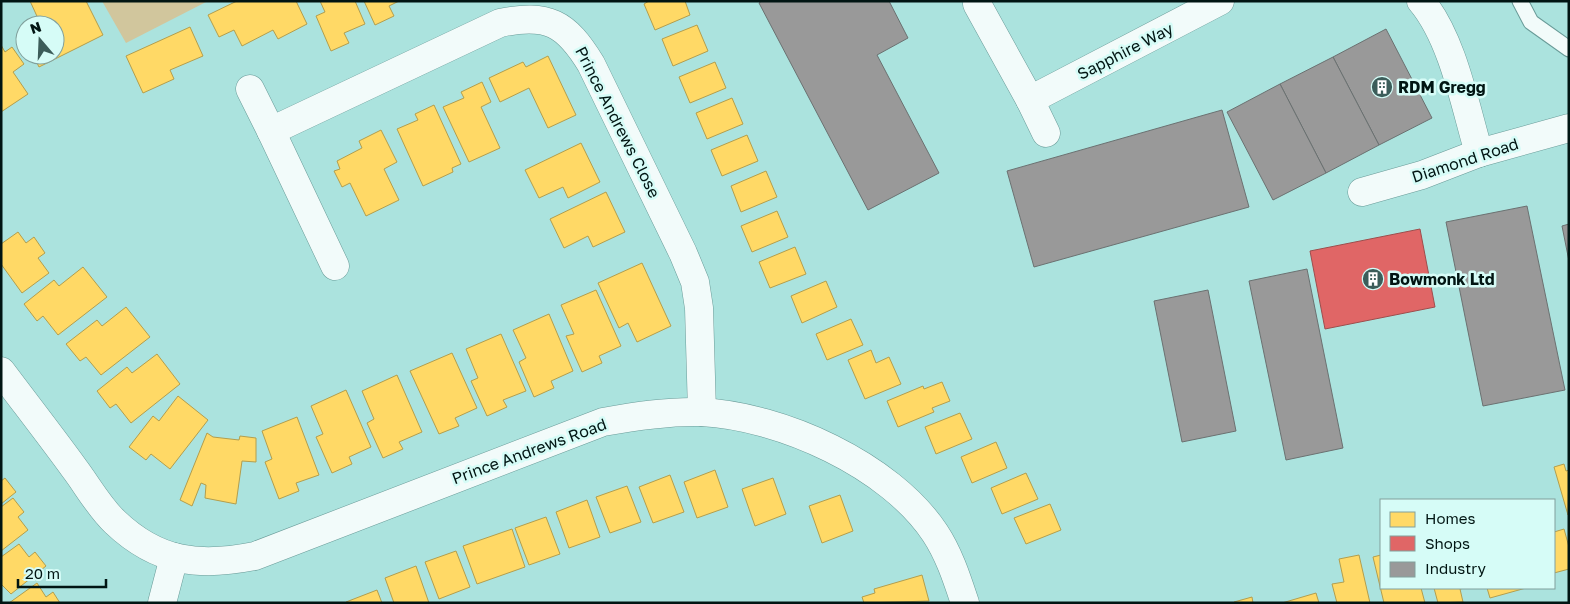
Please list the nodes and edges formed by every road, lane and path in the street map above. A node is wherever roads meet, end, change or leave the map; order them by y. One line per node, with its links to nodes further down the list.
1 (1220, 1): 7 (street, Sapphire Way)
2 (1420, 1): 11 (street)
3 (1520, 1): 5 (lane)
4 (976, 4): 7 (street)
5 (1569, 48)
6 (250, 89): 9 (street)
7 (1030, 100): 10 (street)
8 (1569, 128): 11 (street, Diamond Road)
9 (271, 131): 13 (street); 15 (street, Prince Andrews Close)
10 (1046, 133)
11 (1479, 153): 12 (street, Diamond Road)
12 (1362, 192)
13 (335, 266)
14 (1, 371): 16 (street, Prince Andrews Road)
15 (702, 412): 16 (street, Prince Andrews Road); 18 (street, Prince Andrews Road)
16 (174, 557): 17 (street)
17 (162, 603)
18 (965, 603)

